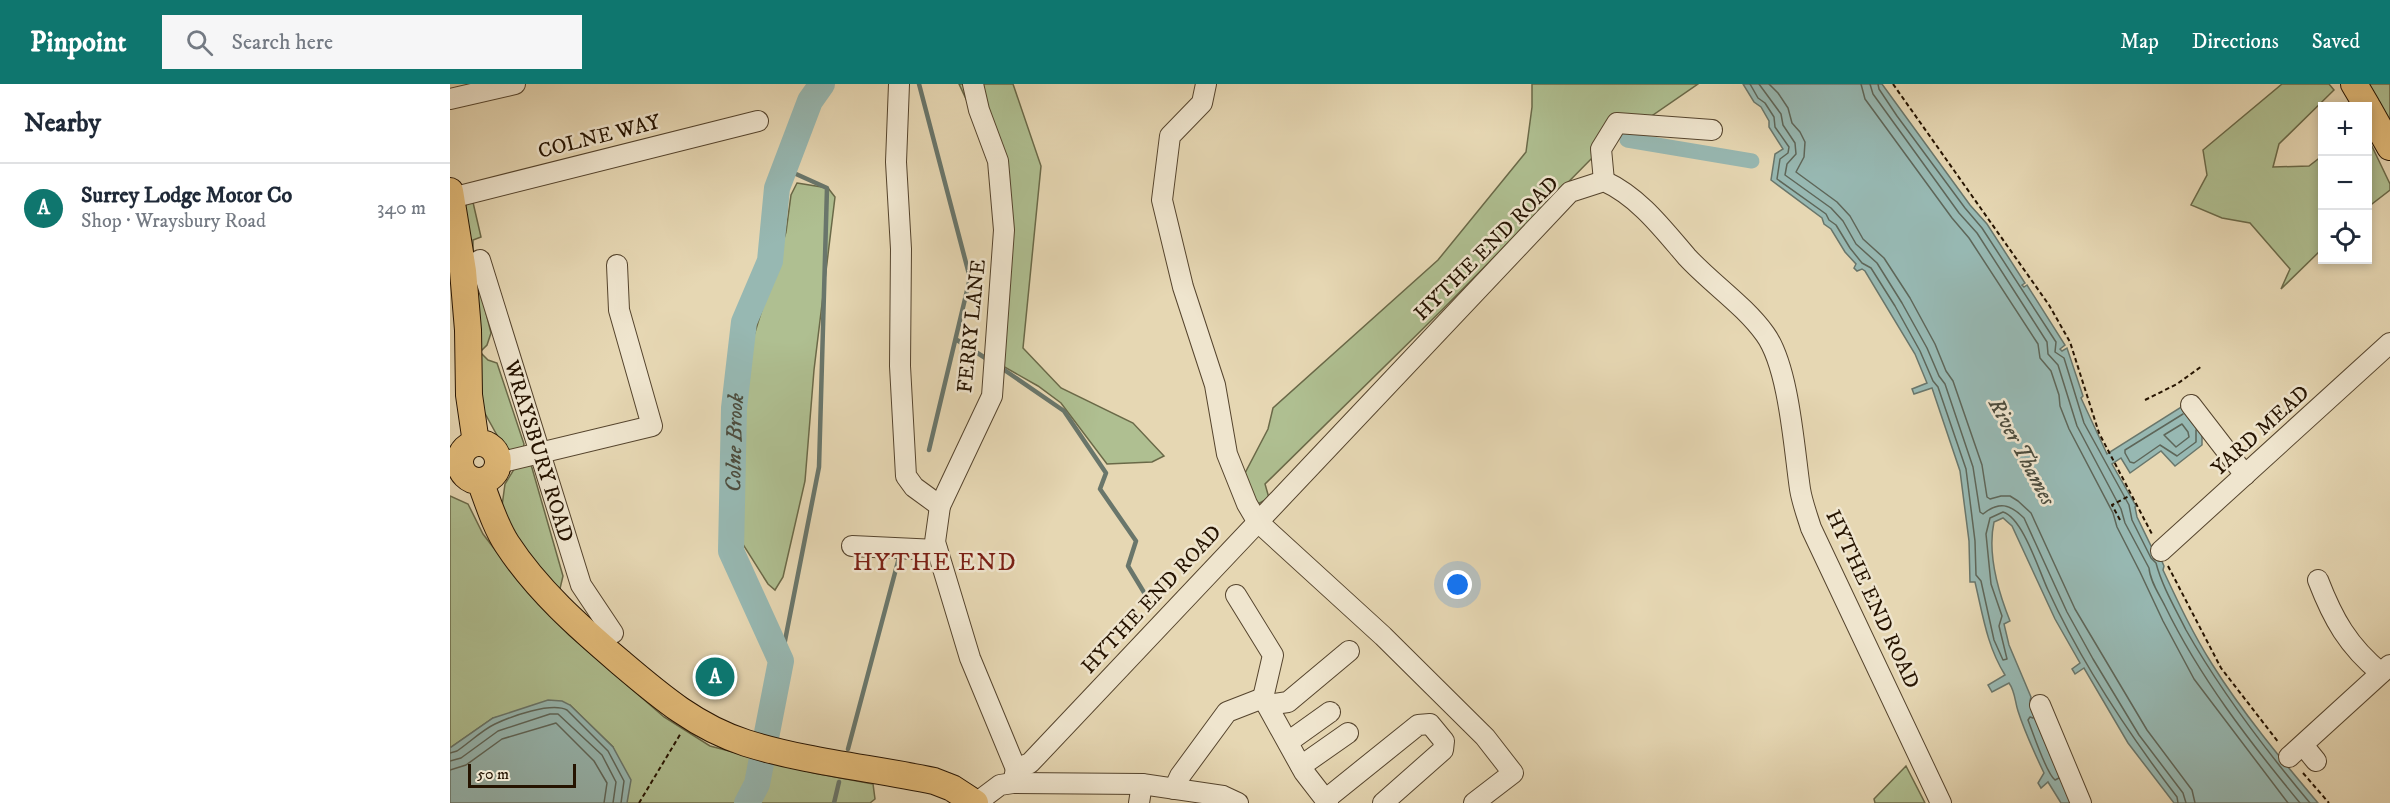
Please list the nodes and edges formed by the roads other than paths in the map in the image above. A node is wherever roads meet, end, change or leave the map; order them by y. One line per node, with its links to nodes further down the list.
1 (515, 84): 6 (street)
2 (898, 84): 24 (street)
3 (974, 84): 24 (street, FERRY LANE)
4 (1206, 84): 25 (street)
5 (2354, 84): 7 (main road)
6 (450, 99)
7 (2364, 102)
8 (2372, 116): 11 (main road)
9 (758, 121): 13 (street, COLNE WAY)
10 (1712, 130): 12 (street)
11 (2390, 147)
12 (1605, 181): 25 (street, HYTHE END ROAD); 49 (street, HYTHE END ROAD)
13 (451, 194): 18 (main road, WRAYSBURY ROAD)
14 (480, 260): 19 (street, WRAYSBURY ROAD)
15 (616, 264): 19 (street)
16 (2390, 343): 22 (street, YARD MEAD)
17 (2192, 405): 22 (street)
18 (476, 443): 20 (main road); 21 (main road)
19 (541, 454): 20 (street); 31 (street, WRAYSBURY ROAD)
20 (498, 463): 23 (main road)
21 (455, 467): 23 (main road)
22 (2245, 475): 28 (street, YARD MEAD)
23 (480, 481): 45 (main road)
24 (940, 506): 27 (street, FERRY LANE)
25 (1257, 521): 41 (street, HYTHE END ROAD); 48 (street)
26 (852, 546): 27 (street)
27 (937, 550): 41 (street, FERRY LANE)
28 (2161, 551)
29 (2318, 580): 33 (street)
30 (1236, 596): 34 (street)
31 (613, 633)
32 (1349, 651): 34 (street)
33 (2386, 669): 39 (street)
34 (1265, 702): 38 (street); 42 (street)
35 (2040, 705): 50 (street)
36 (1330, 712): 38 (street)
37 (1348, 733): 40 (street)
38 (1288, 742): 40 (street)
39 (2316, 761)
40 (1301, 766): 44 (street)
41 (1014, 776): 43 (street); 45 (street)
42 (1174, 789): 43 (street); 46 (street)
43 (1140, 794)
44 (1327, 801): 47 (street)
45 (975, 803)
46 (1238, 803)
47 (1383, 803)
48 (1474, 803)
49 (1941, 803)
50 (2081, 803)

